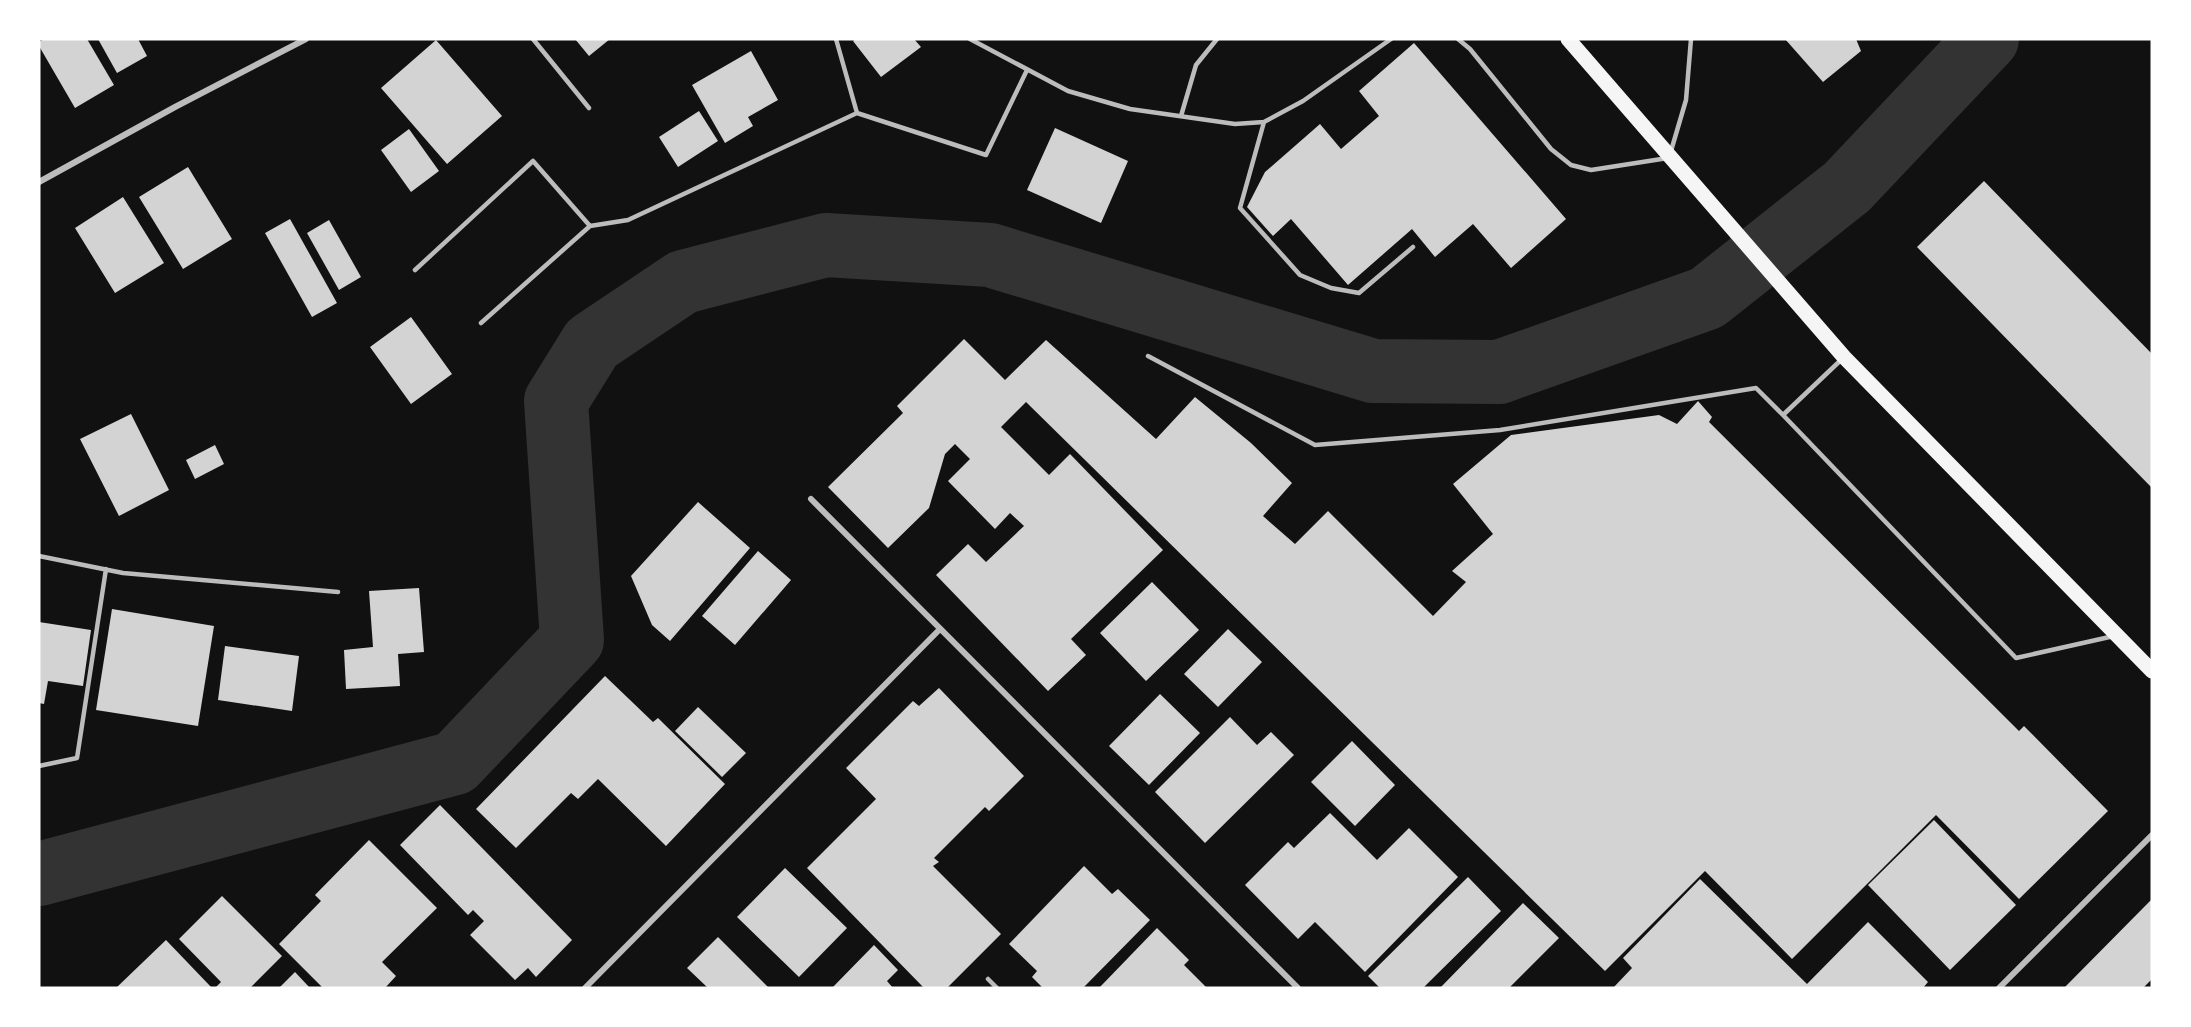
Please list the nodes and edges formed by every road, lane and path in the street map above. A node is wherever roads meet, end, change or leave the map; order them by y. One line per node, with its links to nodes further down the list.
1 (306, 39): 16 (street)
2 (533, 39): 11 (lane)
3 (836, 39): 12 (lane)
4 (970, 39): 10 (lane)
5 (1217, 39): 13 (lane)
6 (1390, 39): 14 (lane)
7 (1458, 39): 15 (lane)
8 (1568, 39): 15 (main road)
9 (1691, 39): 15 (lane)
10 (1027, 70): 12 (lane); 13 (lane)
11 (589, 108)
12 (857, 113): 17 (lane)
13 (1181, 116): 14 (lane)
14 (1264, 122): 18 (lane)
15 (1673, 162): 22 (main road)
16 (39, 182)
17 (590, 226): 19 (lane); 20 (lane)
18 (1413, 248)
19 (415, 270)
20 (481, 323)
21 (1148, 356): 23 (lane)
22 (1844, 357): 23 (lane); 29 (main road)
23 (1783, 415): 29 (lane)
24 (811, 499): 28 (street)
25 (39, 556): 26 (lane)
26 (106, 569): 27 (lane); 31 (lane)
27 (338, 592)
28 (940, 629): 34 (street); 35 (street)
29 (2116, 635): 30 (main road)
30 (2152, 671)
31 (39, 766)
32 (2152, 834): 37 (street)
33 (988, 979): 36 (lane)
34 (1295, 987)
35 (585, 988)
36 (997, 988)
37 (1999, 988)

